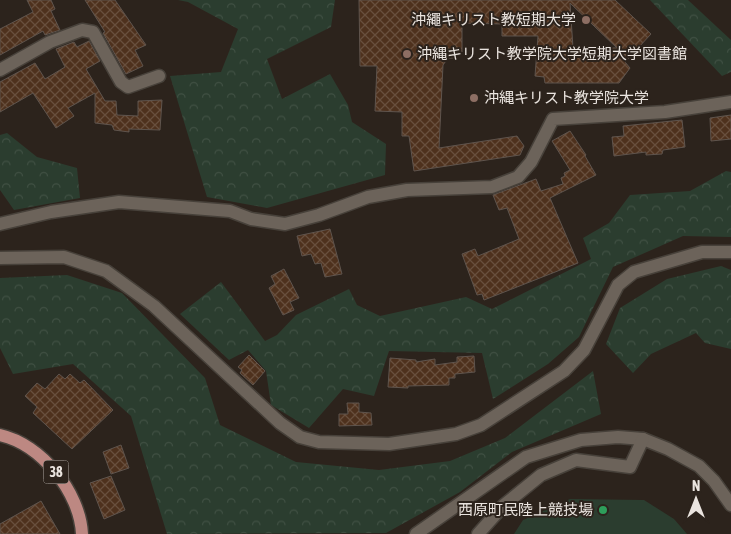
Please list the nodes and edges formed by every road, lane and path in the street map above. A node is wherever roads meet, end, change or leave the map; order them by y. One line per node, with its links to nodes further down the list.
1 (0, 70): 2 (street)
2 (159, 76)
3 (731, 102): 4 (street)
4 (0, 224)
5 (731, 252): 6 (street)
6 (0, 258)
7 (0, 435): 10 (main road, 38)
8 (642, 439): 9 (street); 11 (street); 12 (street)
9 (731, 505)
10 (82, 534)
11 (416, 534)
12 (478, 534)

